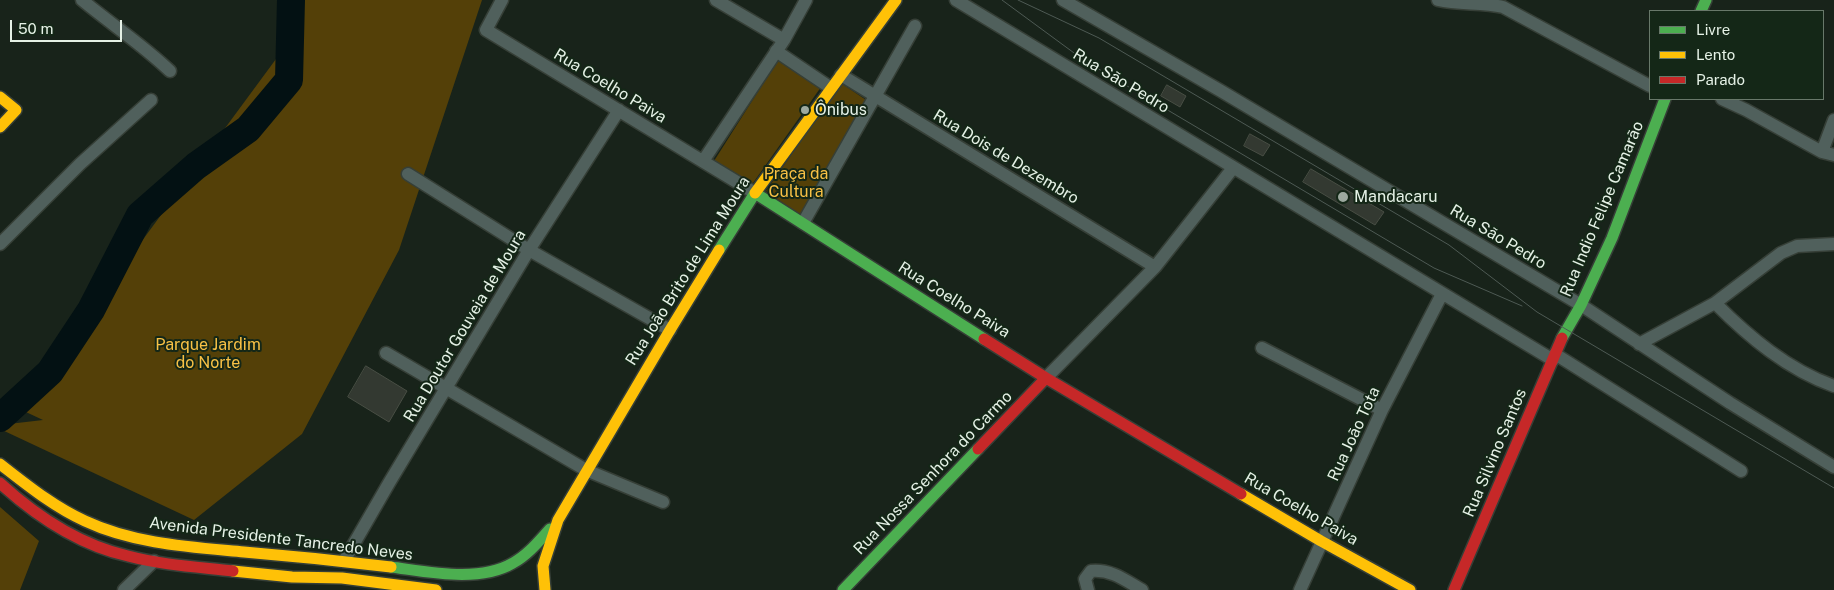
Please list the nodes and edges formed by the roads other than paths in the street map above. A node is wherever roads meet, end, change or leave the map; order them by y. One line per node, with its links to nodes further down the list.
1 (82, 0): 12 (street)
2 (502, 0): 21 (street, Rua Coelho Paiva)
3 (716, 0): 10 (street)
4 (806, 0): 10 (street)
5 (896, 0): 13 (main road, Rua João Brito de Lima Moura)
6 (956, 0): 26 (street, Rua São Pedro)
7 (1063, 0): 36 (street, Rua São Pedro)
8 (1438, 0): 14 (street)
9 (915, 26): 17 (street)
10 (784, 40): 11 (street)
11 (776, 51): 15 (street); 25 (street)
12 (170, 71)
13 (841, 75): 15 (main road, Rua João Brito de Lima Moura); 17 (street, Rua Dois de Dezembro)
14 (1649, 85)
15 (831, 88): 28 (main road, Rua João Brito de Lima Moura)
16 (0, 97): 23 (main road)
17 (876, 97): 29 (street); 33 (street, Rua Dois de Dezembro)
18 (151, 100): 30 (street)
19 (1665, 100): 36 (main road, Rua Indio Felipe Camarão)
20 (1724, 100): 24 (street)
21 (619, 110): 25 (street, Rua Coelho Paiva); 32 (street, Rua Doutor Gouveia de Moura)
22 (1834, 120): 24 (street)
23 (0, 127)
24 (1828, 154)
25 (703, 161): 28 (street, Rua Coelho Paiva)
26 (1233, 168): 33 (street); 34 (street, Rua São Pedro)
27 (408, 174): 32 (street)
28 (754, 192): 29 (main road, Rua Coelho Paiva); 38 (main road, Rua João Brito de Lima Moura)
29 (803, 223): 43 (main road, Rua Coelho Paiva)
30 (0, 244)
31 (1834, 244): 35 (street)
32 (529, 250): 38 (street); 45 (street, Rua Doutor Gouveia de Moura)
33 (1155, 267): 43 (street)
34 (1442, 294): 42 (street, Rua São Pedro); 46 (street, Rua João Tota)
35 (1715, 303): 39 (street); 44 (street)
36 (1580, 305): 37 (main road, Rua Indio Felipe Camarão); 39 (street, Rua São Pedro)
37 (1567, 329): 42 (main road, Rua Silvino Santos)
38 (670, 330): 49 (main road, Rua João Brito de Lima Moura)
39 (1639, 344): 48 (street, Rua São Pedro)
40 (1262, 348): 46 (street)
41 (386, 353): 45 (street)
42 (1554, 357): 50 (street, Rua São Pedro); 67 (main road, Rua Silvino Santos)
43 (1046, 378): 54 (main road, Rua Coelho Paiva); 62 (main road, Rua Nossa Senhora do Carmo)
44 (1834, 386)
45 (448, 388): 49 (street); 56 (street, Rua Doutor Gouveia de Moura)
46 (1382, 410): 54 (street, Rua João Tota)
47 (0, 464): 56 (main road, Avenida Presidente Tancredo Neves)
48 (1834, 467)
49 (586, 470): 52 (street); 53 (main road, Rua João Brito de Lima Moura)
50 (1741, 471)
51 (0, 483): 55 (main road, Avenida Presidente Tancredo Neves)
52 (663, 502)
53 (558, 520): 56 (main road, Avenida Presidente Tancredo Neves); 61 (main road)
54 (1321, 541): 65 (street, Rua João Tota); 66 (main road, Rua Coelho Paiva)
55 (154, 561): 57 (main road, Avenida Presidente Tancredo Neves); 58 (street)
56 (344, 561)
57 (292, 577): 59 (street); 60 (main road, Avenida Presidente Tancredo Neves)
58 (124, 590)
59 (302, 590)
60 (436, 590)
61 (545, 590)
62 (843, 590)
63 (1088, 590): 64 (street)
64 (1142, 590)
65 (1300, 590)
66 (1410, 590)
67 (1454, 590)

